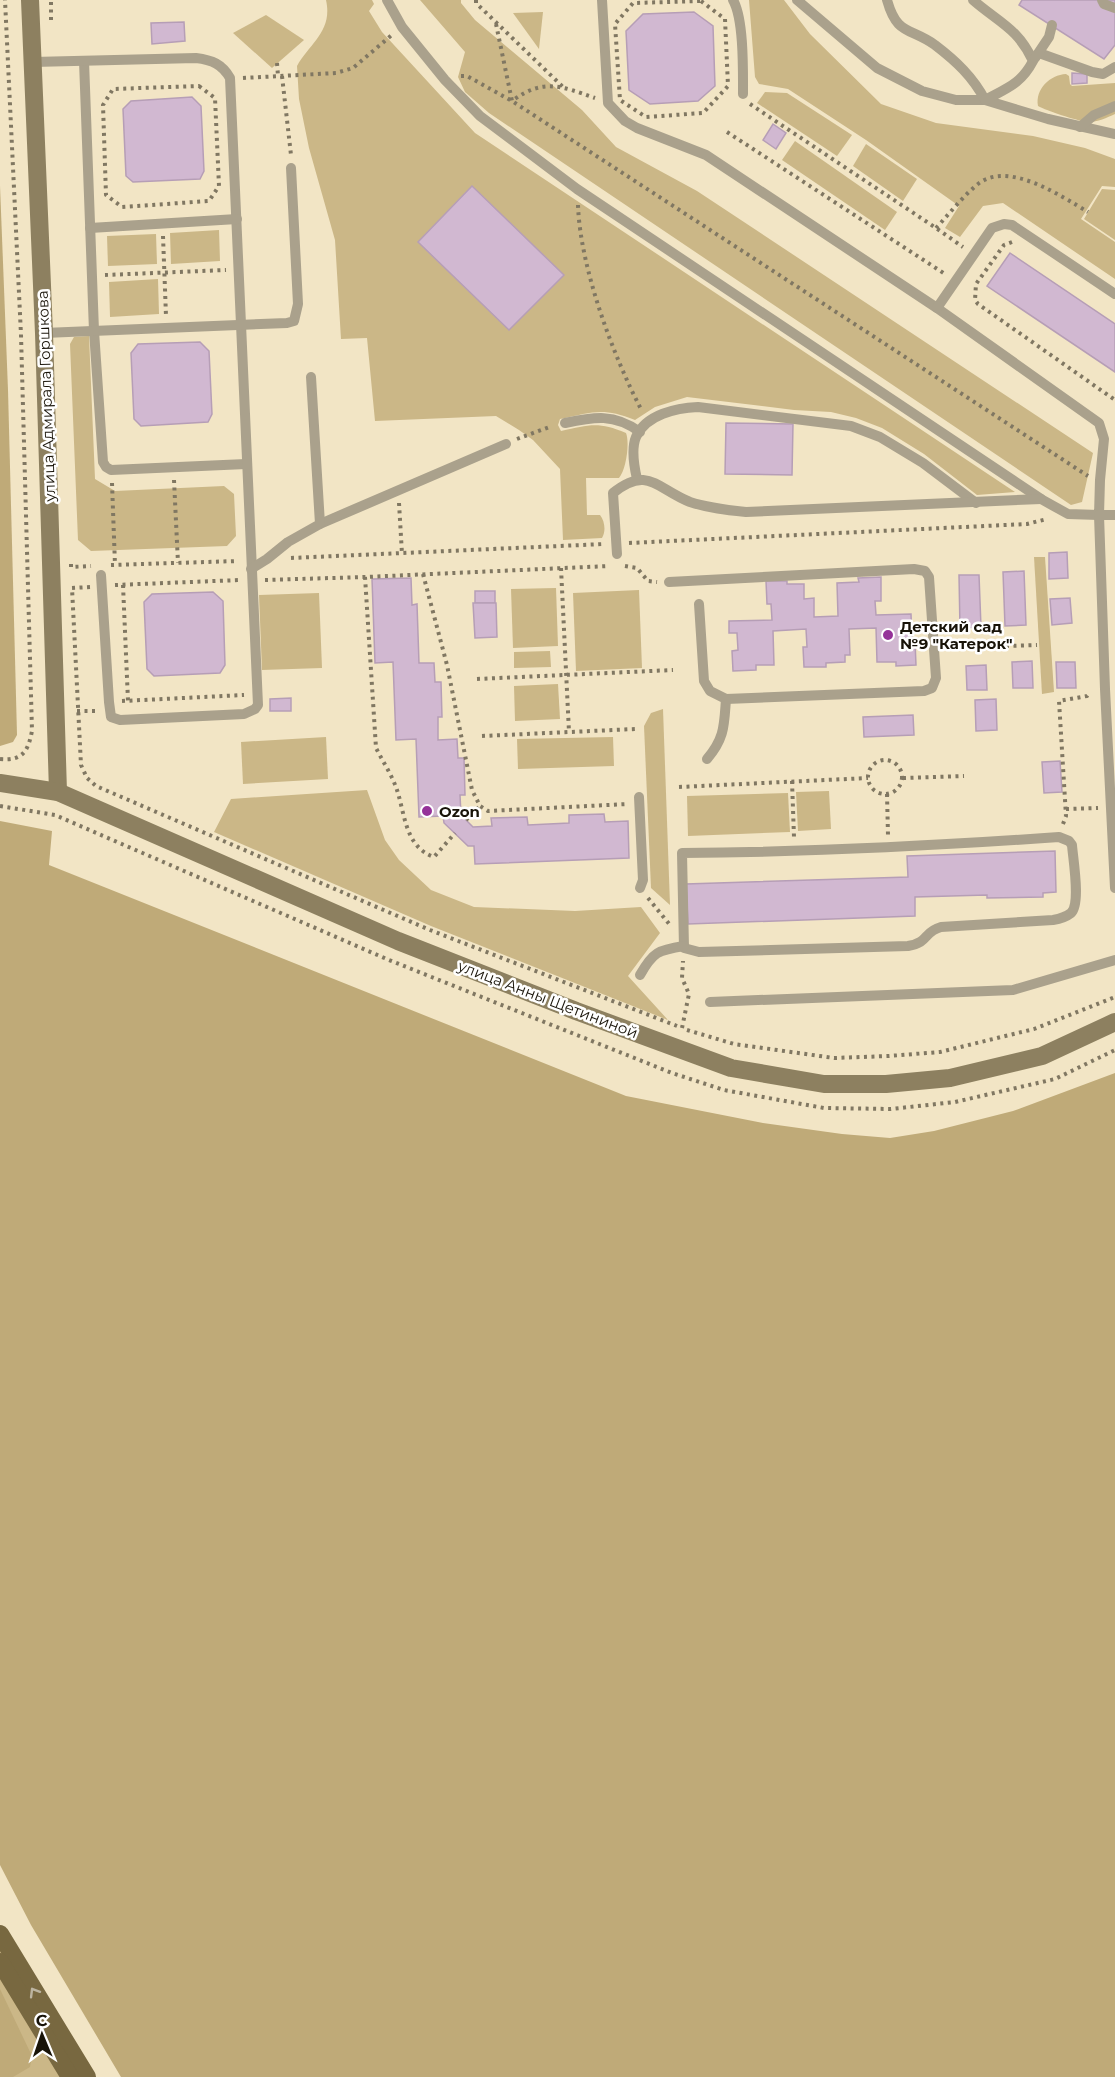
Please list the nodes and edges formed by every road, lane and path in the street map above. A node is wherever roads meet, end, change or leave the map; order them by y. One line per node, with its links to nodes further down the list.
1 (5, 0): 103 (path)
2 (30, 0): 18 (main road, улица Адмирала Горшкова)
3 (387, 0): 15 (lane)
4 (476, 0): 12 (path)
5 (602, 0): 28 (lane)
6 (733, 0): 25 (lane)
7 (798, 0): 26 (lane)
8 (887, 0): 26 (lane)
9 (973, 0): 16 (lane)
10 (1101, 0): 11 (lane)
11 (1115, 8)
12 (496, 24): 24 (path); 27 (path)
13 (615, 24): 13 (path)
14 (1052, 25): 16 (lane)
15 (402, 27): 21 (path); 23 (lane)
16 (1036, 57): 20 (lane); 26 (lane)
17 (84, 61): 18 (lane); 22 (lane); 38 (lane)
18 (33, 62): 52 (main road, улица Адмирала Горшкова)
19 (278, 63): 21 (path)
20 (1115, 67)
21 (280, 76): 22 (path); 33 (path)
22 (230, 78): 37 (lane)
23 (445, 80): 27 (path); 34 (lane)
24 (563, 87): 27 (path); 28 (path)
25 (742, 94): 39 (path)
26 (986, 100): 30 (lane)
27 (512, 101): 64 (path)
28 (608, 103): 49 (lane)
29 (1115, 106): 30 (lane)
30 (1080, 127): 32 (lane)
31 (727, 132): 46 (path)
32 (1115, 134)
33 (291, 168): 50 (lane)
34 (577, 189): 55 (path); 66 (lane)
35 (169, 204): 35 (path)
36 (1088, 212): 39 (path)
37 (237, 219): 38 (lane); 43 (lane)
38 (90, 228): 45 (lane)
39 (936, 228): 40 (path)
40 (953, 240)
41 (1015, 242): 54 (path)
42 (164, 250): 44 (path)
43 (238, 269): 44 (path); 50 (lane)
44 (165, 272): 45 (path); 48 (path)
45 (92, 275): 51 (lane)
46 (956, 281): 47 (lane); 49 (lane)
47 (1115, 294)
48 (166, 298)
49 (937, 308): 58 (lane)
50 (241, 325): 51 (lane); 60 (lane)
51 (94, 331): 52 (lane); 62 (lane)
52 (44, 333): 111 (main road, улица Адмирала Горшкова)
53 (311, 376): 71 (lane)
54 (1115, 400)
55 (648, 422): 57 (lane); 67 (lane)
56 (565, 423): 57 (lane); 59 (path)
57 (640, 432): 63 (lane)
58 (1110, 440): 64 (lane)
59 (506, 444): 65 (lane)
60 (246, 464): 61 (lane); 82 (lane)
61 (173, 467): 62 (lane); 75 (path)
62 (111, 470): 76 (path)
63 (637, 479): 67 (lane); 72 (lane)
64 (1100, 480): 69 (lane)
65 (398, 490): 71 (lane); 73 (path)
66 (1041, 500): 67 (lane); 68 (lane)
67 (976, 503)
68 (1068, 514): 69 (lane); 72 (path)
69 (1100, 515): 70 (lane); 95 (lane)
70 (1115, 515)
71 (320, 524): 74 (lane)
72 (616, 549): 73 (path)
73 (402, 554): 74 (path)
74 (267, 559): 82 (lane)
75 (178, 563): 76 (path); 82 (path)
76 (115, 565): 84 (path)
77 (93, 566): 80 (path)
78 (611, 566): 81 (path)
79 (621, 566): 86 (path)
80 (71, 567)
81 (561, 568): 83 (path); 92 (path)
82 (251, 570): 85 (path); 87 (path); 99 (lane)
83 (423, 574): 85 (path); 114 (path)
84 (102, 576): 87 (path); 99 (lane); 131 (path)
85 (364, 577): 118 (path)
86 (669, 582): 90 (lane)
87 (123, 585): 98 (path)
88 (699, 604): 97 (lane)
89 (1037, 645): 90 (path)
90 (934, 649): 97 (lane)
91 (673, 670): 92 (path)
92 (566, 674): 93 (path); 101 (path)
93 (477, 679)
94 (1089, 681): 116 (path)
95 (1110, 689): 115 (lane)
96 (249, 690): 98 (path)
97 (726, 699): 104 (lane)
98 (128, 701): 99 (path)
99 (109, 702)
100 (635, 729): 101 (path)
101 (569, 732): 102 (path)
102 (482, 736)
103 (0, 759)
104 (707, 759)
105 (964, 776): 107 (path)
106 (868, 778): 107 (path); 108 (path); 112 (path)
107 (903, 778): 112 (path)
108 (792, 781): 110 (path); 122 (path)
109 (0, 783): 111 (main road, улица Анны Щетининой)
110 (679, 788)
111 (58, 792): 130 (main road, улица Анны Щетининой)
112 (887, 794): 121 (path)
113 (640, 800): 114 (path); 123 (lane)
114 (480, 806): 117 (path)
115 (1113, 807): 116 (path); 120 (lane)
116 (1065, 809): 119 (path)
117 (466, 820)
118 (455, 833)
119 (1059, 837): 121 (lane); 125 (lane)
120 (1114, 847): 124 (lane)
121 (889, 849): 122 (lane)
122 (794, 852): 125 (lane)
123 (640, 888): 125 (path)
124 (1115, 888)
125 (684, 946): 127 (lane); 131 (path)
126 (1115, 960): 129 (lane)
127 (640, 975)
128 (1115, 997): 131 (path)
129 (710, 1002)
130 (1115, 1022)
131 (682, 1028)
132 (0, 1934): 135 (main road, one-way to 132)
133 (0, 1962): 134 (main road)
134 (70, 2077)
135 (87, 2077)

